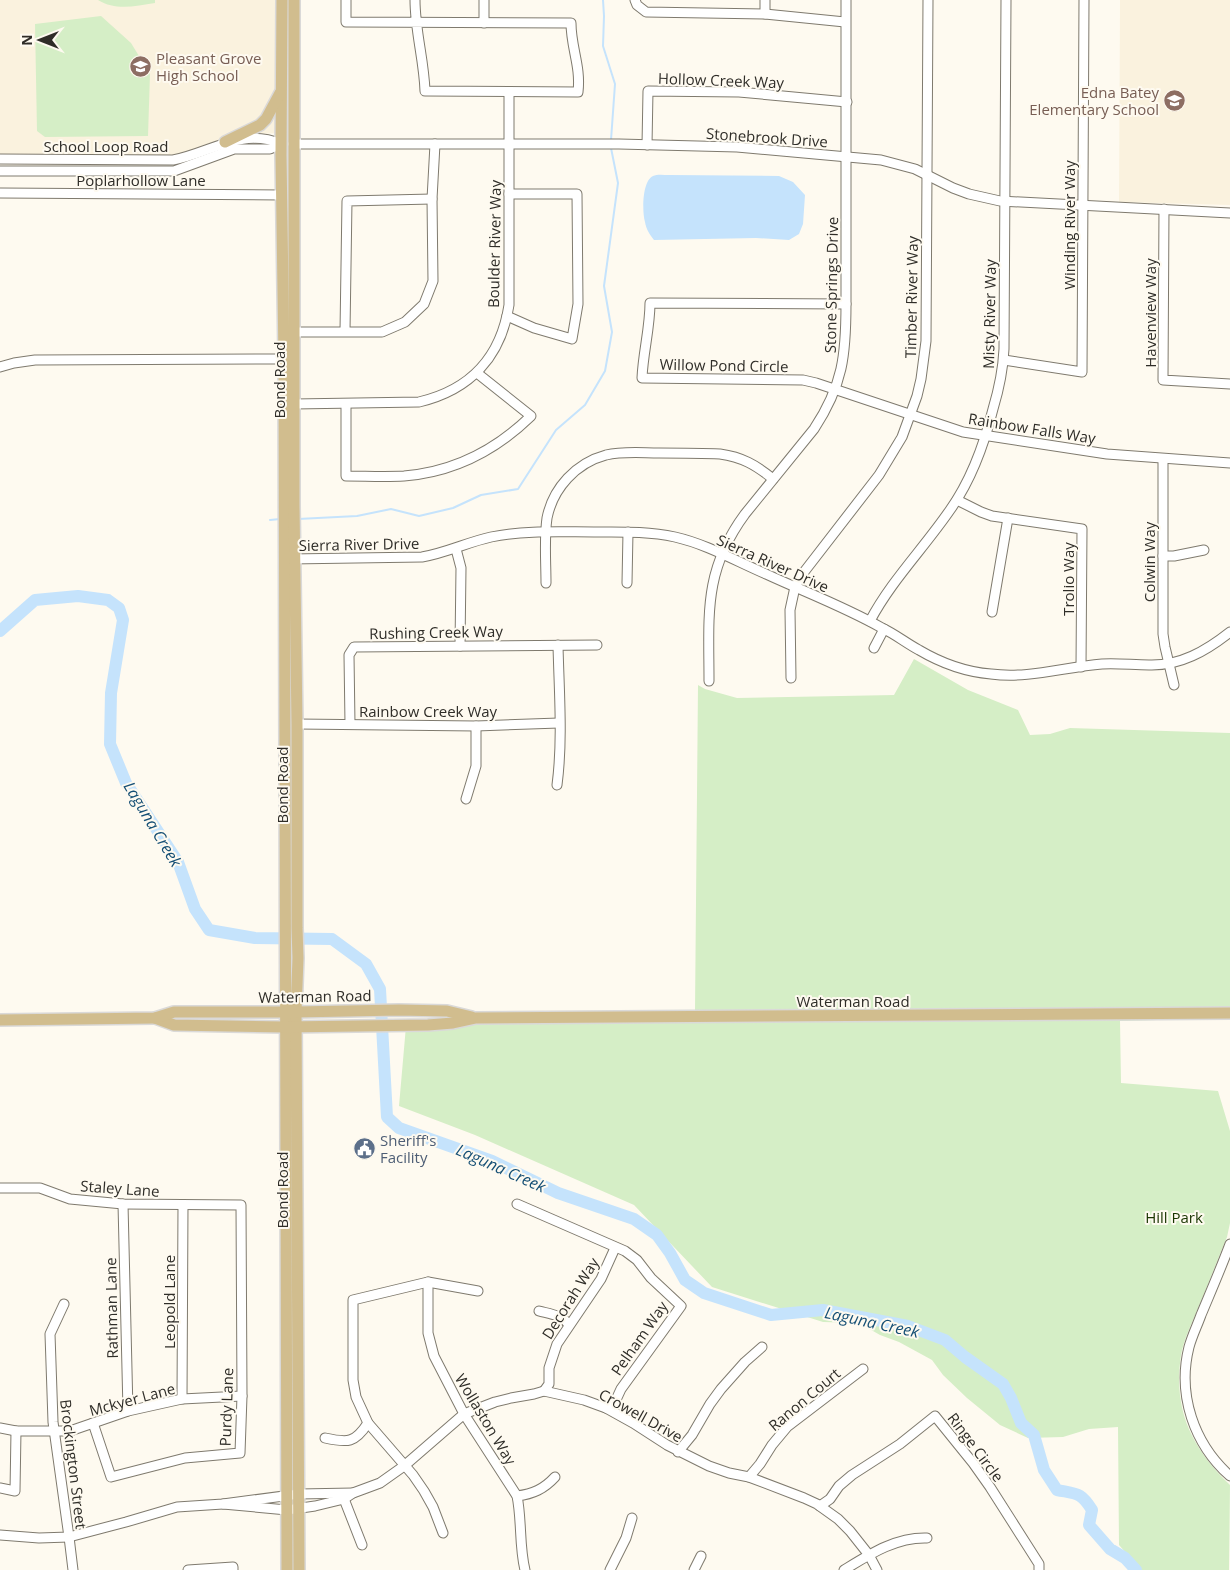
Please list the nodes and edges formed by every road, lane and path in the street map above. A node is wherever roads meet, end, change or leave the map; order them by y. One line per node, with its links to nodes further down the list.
1 (282, 0): 16 (main road, Bond Road)
2 (294, 0): 23 (main road, Bond Road)
3 (346, 0): 13 (street)
4 (415, 0): 13 (street)
5 (484, 0): 15 (street)
6 (635, 0): 12 (street)
7 (765, 0): 12 (street)
8 (846, 0): 14 (street, Stone Springs Drive)
9 (928, 0): 30 (street, Timber River Way)
10 (1006, 0): 35 (street, Misty River Way)
11 (1084, 0): 36 (street, Winding River Way)
12 (764, 14): 14 (street)
13 (416, 22): 15 (street); 17 (street)
14 (845, 22): 18 (street, Stone Springs Drive)
15 (484, 23): 17 (street)
16 (282, 89): 19 (main road); 22 (main road, Bond Road)
17 (509, 92): 25 (street, Boulder River Way)
18 (847, 102): 26 (street, Hollow Creek Way); 27 (street, Stone Springs Drive)
19 (262, 123): 20 (street); 21 (main road)
20 (263, 139): 21 (street, School Loop Road); 22 (street, School Loop Road)
21 (225, 142): 28 (street, School Loop Road)
22 (281, 144): 23 (main road); 29 (street, School Loop Road); 33 (main road, Bond Road)
23 (293, 144): 24 (street, Stonebrook Drive); 42 (main road, Bond Road)
24 (435, 144): 25 (street, Stonebrook Drive); 34 (street)
25 (508, 144): 26 (street, Stonebrook Drive); 32 (street, Boulder River Way)
26 (647, 145): 27 (street, Stonebrook Drive)
27 (847, 157): 30 (street, Stonebrook Drive); 39 (street, Stone Springs Drive)
28 (0, 160)
29 (0, 171)
30 (927, 174): 35 (street, Stonebrook Drive); 52 (street, Timber River Way)
31 (0, 193): 33 (street, Poplarhollow Lane)
32 (509, 194): 40 (street, Boulder River Way); 40 (street)
33 (282, 195): 43 (main road, Bond Road)
34 (432, 199): 41 (street); 41 (street)
35 (1005, 201): 36 (street, Stonebrook Drive); 45 (street, Misty River Way)
36 (1083, 205): 37 (street, Stonebrook Drive); 45 (street, Winding River Way)
37 (1164, 209): 38 (street, Stonebrook Drive); 48 (street, Havenview Way)
38 (1230, 213)
39 (846, 304): 49 (street, Stone Springs Drive); 49 (street, Willow Pond Circle)
40 (507, 316): 47 (street, Boulder River Way)
41 (345, 331): 42 (street)
42 (294, 332): 50 (main road, Bond Road)
43 (284, 340): 44 (main road, Bond Road); 50 (main road)
44 (284, 359): 46 (street); 58 (main road, Bond Road)
45 (1004, 360): 53 (street, Misty River Way)
46 (0, 367)
47 (477, 373): 51 (street, Boulder River Way); 51 (street)
48 (1230, 384)
49 (835, 390): 52 (street, Rainbow Falls Way); 56 (street, Stone Springs Drive)
50 (294, 404): 51 (street, Boulder River Way); 58 (main road, Bond Road)
51 (346, 404)
52 (911, 416): 53 (street, Rainbow Falls Way); 69 (street, Timber River Way)
53 (986, 436): 54 (street, Rainbow Falls Way); 57 (street, Misty River Way)
54 (1163, 459): 55 (street, Rainbow Falls Way); 65 (street, Colwin Way)
55 (1230, 463)
56 (773, 479): 60 (street); 64 (street, Stone Springs Drive)
57 (957, 500): 59 (street, Trolio Way); 71 (street, Misty River Way)
58 (289, 505): 66 (main road, Bond Road)
59 (1008, 518): 70 (street); 80 (street, Trolio Way)
60 (546, 532): 61 (street, Sierra River Drive); 62 (street, Sierra River Drive); 67 (street)
61 (628, 532): 64 (street, Sierra River Drive); 68 (street)
62 (456, 549): 66 (street, Sierra River Drive); 77 (street)
63 (1204, 550): 65 (street)
64 (721, 554): 69 (street, Sierra River Drive); 82 (street, Stone Springs Drive)
65 (1163, 556): 79 (street, Colwin Way)
66 (290, 559): 74 (main road, Bond Road); 85 (main road, Bond Road)
67 (546, 583)
68 (627, 583)
69 (795, 587): 71 (street, Sierra River Drive); 81 (street)
70 (992, 612)
71 (870, 622): 72 (street, Sierra River Drive)
72 (884, 629): 78 (street); 80 (street, Sierra River Drive)
73 (1230, 632): 79 (street, Sierra River Drive)
74 (285, 644): 85 (main road); 90 (main road, Bond Road)
75 (558, 645): 76 (street, Rushing Creek Way); 77 (street, Rushing Creek Way); 84 (street)
76 (597, 645)
77 (460, 646): 86 (street, Rushing Creek Way)
78 (874, 648)
79 (1169, 664): 80 (street, Sierra River Drive); 83 (street, Colwin Way)
80 (1081, 667)
81 (791, 678)
82 (709, 681)
83 (1174, 685)
84 (559, 723): 87 (street, Rainbow Creek Way); 88 (street)
85 (298, 724): 86 (street, Rainbow Creek Way); 90 (main road, Bond Road)
86 (350, 724): 87 (street, Rainbow Creek Way)
87 (476, 726): 89 (street)
88 (557, 785)
89 (466, 799)
90 (290, 1012): 92 (main road, Waterman Road); 93 (main road, Waterman Road); 95 (main road, Bond Road)
91 (1230, 1013): 93 (main road, Waterman Road)
92 (155, 1018): 94 (main road, Waterman Road); 95 (main road, Waterman Road)
93 (476, 1018): 95 (main road, Waterman Road)
94 (0, 1020)
95 (290, 1027): 129 (main road, Bond Road)
96 (0, 1188): 97 (street, Staley Lane)
97 (123, 1204): 99 (street, Staley Lane); 114 (street, Rathman Lane)
98 (517, 1204): 102 (street)
99 (183, 1205): 100 (street, Staley Lane); 112 (street, Leopold Lane)
100 (241, 1205): 111 (street, Purdy Lane)
101 (1230, 1244): 124 (street)
102 (616, 1248): 107 (street, Decorah Way); 113 (street, Pelham Way)
103 (428, 1282): 104 (street); 115 (street, Wollaston Way); 117 (street)
104 (478, 1291)
105 (64, 1304): 120 (street, Brockington Street)
106 (539, 1311): 107 (street)
107 (569, 1325): 110 (street, Decorah Way)
108 (762, 1347): 122 (street)
109 (863, 1369): 126 (street, Ranon Court)
110 (544, 1391): 113 (street, Crowell Drive); 115 (street, Crowell Drive)
111 (242, 1396): 112 (street, Mckyer Lane); 116 (street, Purdy Lane)
112 (182, 1398): 114 (street, Mckyer Lane)
113 (606, 1408): 122 (street, Crowell Drive)
114 (128, 1411): 116 (street, Mckyer Lane)
115 (464, 1414): 123 (street, Crowell Drive); 130 (street, Wollaston Way)
116 (93, 1423): 120 (street, Mckyer Lane)
117 (368, 1423): 121 (street); 123 (street)
118 (0, 1428): 119 (street, Mckyer Lane)
119 (16, 1431): 120 (street, Mckyer Lane); 127 (street)
120 (54, 1431): 138 (street, Brockington Street)
121 (325, 1438)
122 (678, 1452): 126 (street, Crowell Drive)
123 (404, 1466): 128 (street, Crowell Drive); 136 (street)
124 (1230, 1476)
125 (555, 1477): 130 (street)
126 (749, 1477): 133 (street, Crowell Drive)
127 (0, 1488)
128 (354, 1493): 129 (street, Crowell Drive); 131 (street, Crowell Drive)
129 (293, 1494): 132 (street, Crowell Drive); 134 (main road, Bond Road)
130 (517, 1496): 148 (street, Wollaston Way)
131 (344, 1499): 134 (street, Crowell Drive); 140 (street)
132 (223, 1504): 134 (street, Crowell Drive); 138 (street)
133 (820, 1506): 141 (street, Crowell Drive); 153 (street, Ringe Circle)
134 (293, 1509): 146 (main road, Bond Road); 147 (main road, Bond Road)
135 (632, 1518): 149 (street)
136 (444, 1533)
137 (0, 1535): 138 (street)
138 (69, 1537): 143 (street, Brockington Street)
139 (927, 1538): 141 (street)
140 (362, 1545)
141 (869, 1554): 151 (street); 152 (street, Crowell Drive)
142 (700, 1556): 150 (street)
143 (73, 1570)
144 (188, 1570): 145 (street)
145 (233, 1570)
146 (287, 1570)
147 (299, 1570)
148 (525, 1570)
149 (610, 1570)
150 (694, 1570)
151 (844, 1570)
152 (877, 1570)
153 (1039, 1570)

